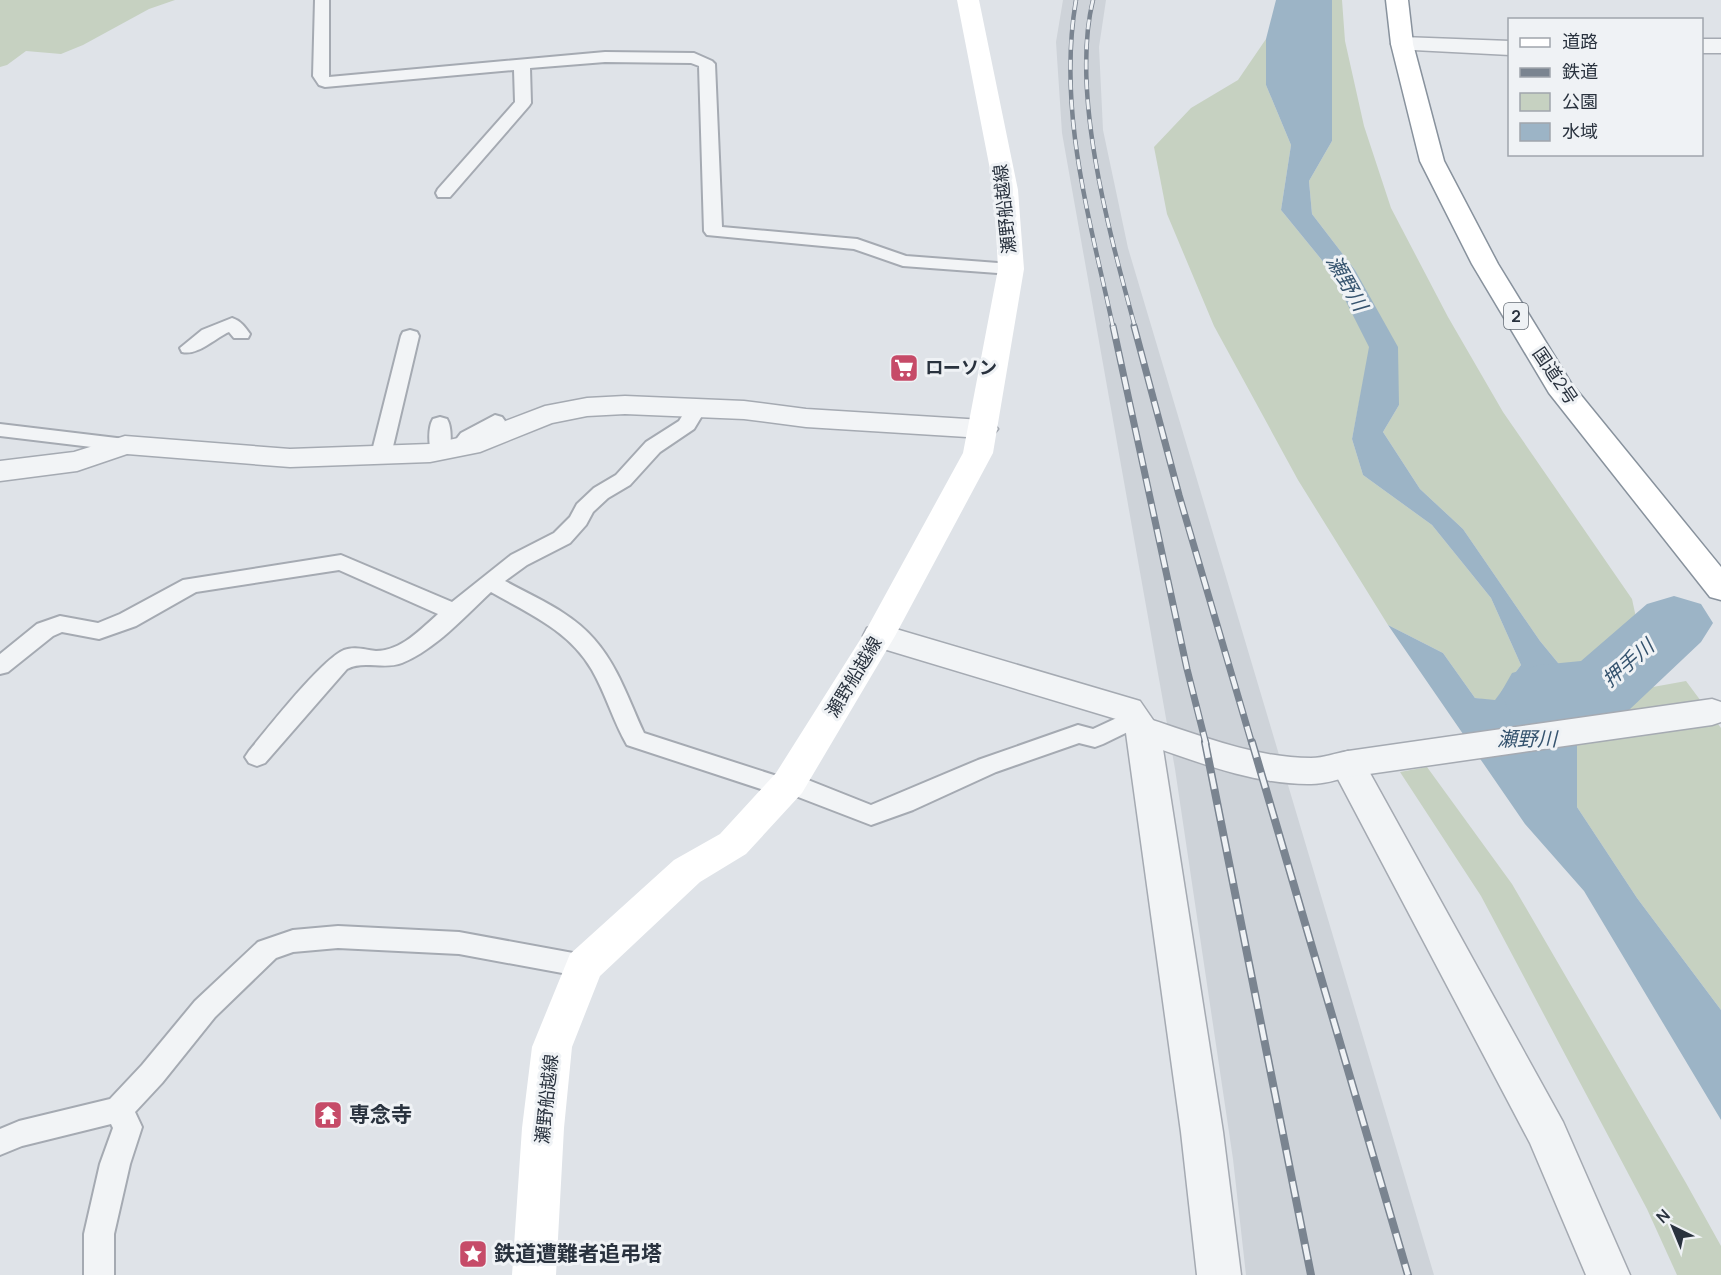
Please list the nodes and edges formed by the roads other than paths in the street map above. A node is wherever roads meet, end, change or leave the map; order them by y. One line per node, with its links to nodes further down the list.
1 (322, 0): 8 (lane)
2 (968, 0): 10 (main road, 瀬野船越線)
3 (1396, 0): 4 (main road, 国道2号 / 2)
4 (1402, 44): 7 (street); 23 (main road, 国道2号 / 2)
5 (1703, 46): 6 (street)
6 (1721, 46)
7 (1508, 48)
8 (522, 66): 9 (lane); 10 (lane)
9 (444, 193)
10 (1011, 268): 16 (main road, 瀬野船越線)
11 (241, 334): 13 (lane)
12 (410, 336): 20 (lane)
13 (189, 348)
14 (696, 410): 16 (street); 18 (street); 22 (lane)
15 (495, 421): 18 (lane)
16 (983, 429): 25 (main road, 瀬野船越線)
17 (0, 430): 19 (lane)
18 (447, 440): 20 (street)
19 (126, 445): 20 (street); 21 (street)
20 (381, 455)
21 (0, 471)
22 (489, 582): 24 (lane); 31 (lane)
23 (1721, 589)
24 (454, 612): 26 (lane); 29 (lane)
25 (879, 636): 28 (street); 31 (main road, 瀬野船越線)
26 (0, 666)
27 (1717, 711): 30 (street)
28 (1139, 724): 30 (street); 31 (lane); 37 (street)
29 (257, 757)
30 (1348, 764): 38 (street)
31 (787, 786): 32 (main road, 瀬野船越線)
32 (584, 966): 33 (lane); 36 (main road, 瀬野船越線)
33 (118, 1110): 34 (lane); 35 (lane)
34 (0, 1142)
35 (99, 1275)
36 (534, 1275)
37 (1219, 1275)
38 (1608, 1275)

